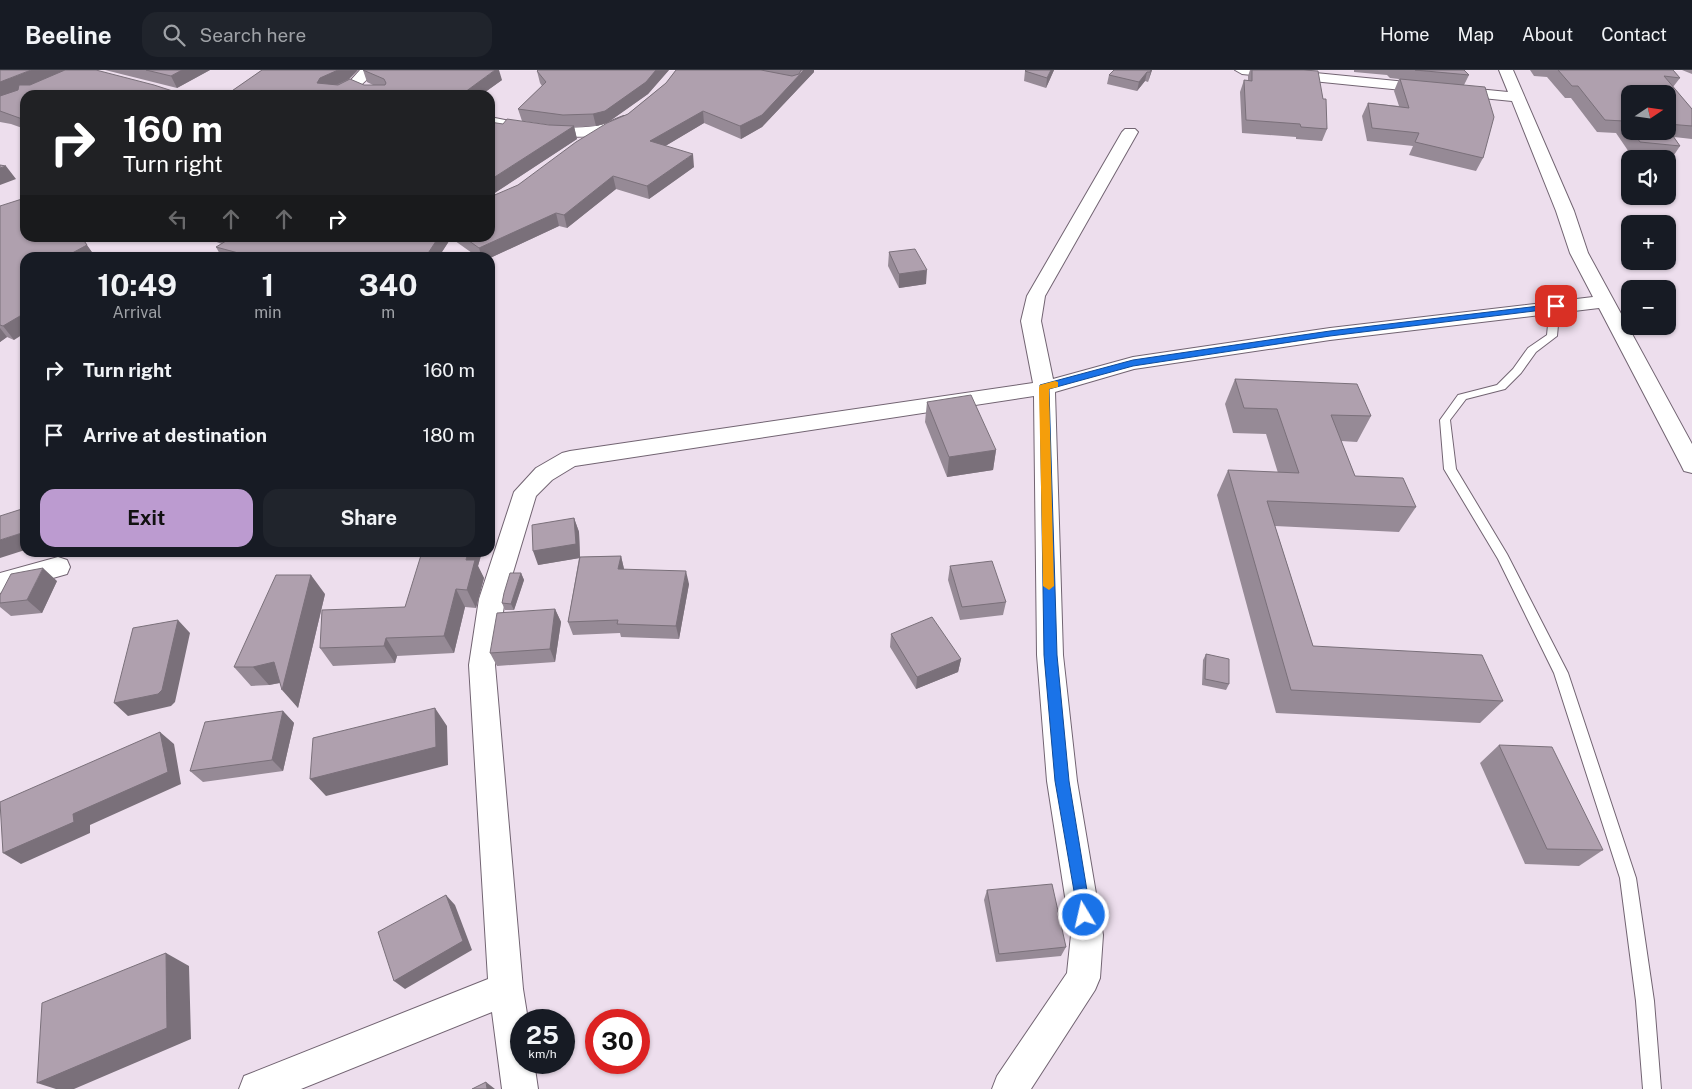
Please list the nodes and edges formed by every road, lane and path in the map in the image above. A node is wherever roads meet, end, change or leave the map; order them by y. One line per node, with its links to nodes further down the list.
1 (368, 70): 4 (street)
2 (1242, 70): 7 (street)
3 (1506, 70): 7 (street)
4 (355, 84): 5 (street); 6 (street)
5 (341, 90)
6 (368, 90)
7 (1518, 97): 13 (street)
8 (636, 113): 10 (street)
9 (495, 123): 10 (street)
10 (605, 131): 12 (street)
11 (1130, 132): 15 (street)
12 (579, 146)
13 (1604, 302): 14 (street); 16 (street)
14 (1540, 308): 15 (street); 23 (lane)
15 (1044, 388): 19 (street); 22 (street)
16 (1692, 465)
17 (58, 567): 18 (street)
18 (0, 583)
19 (506, 989): 20 (street); 21 (street)
20 (257, 1089)
21 (520, 1089)
22 (1010, 1089)
23 (1652, 1089)

